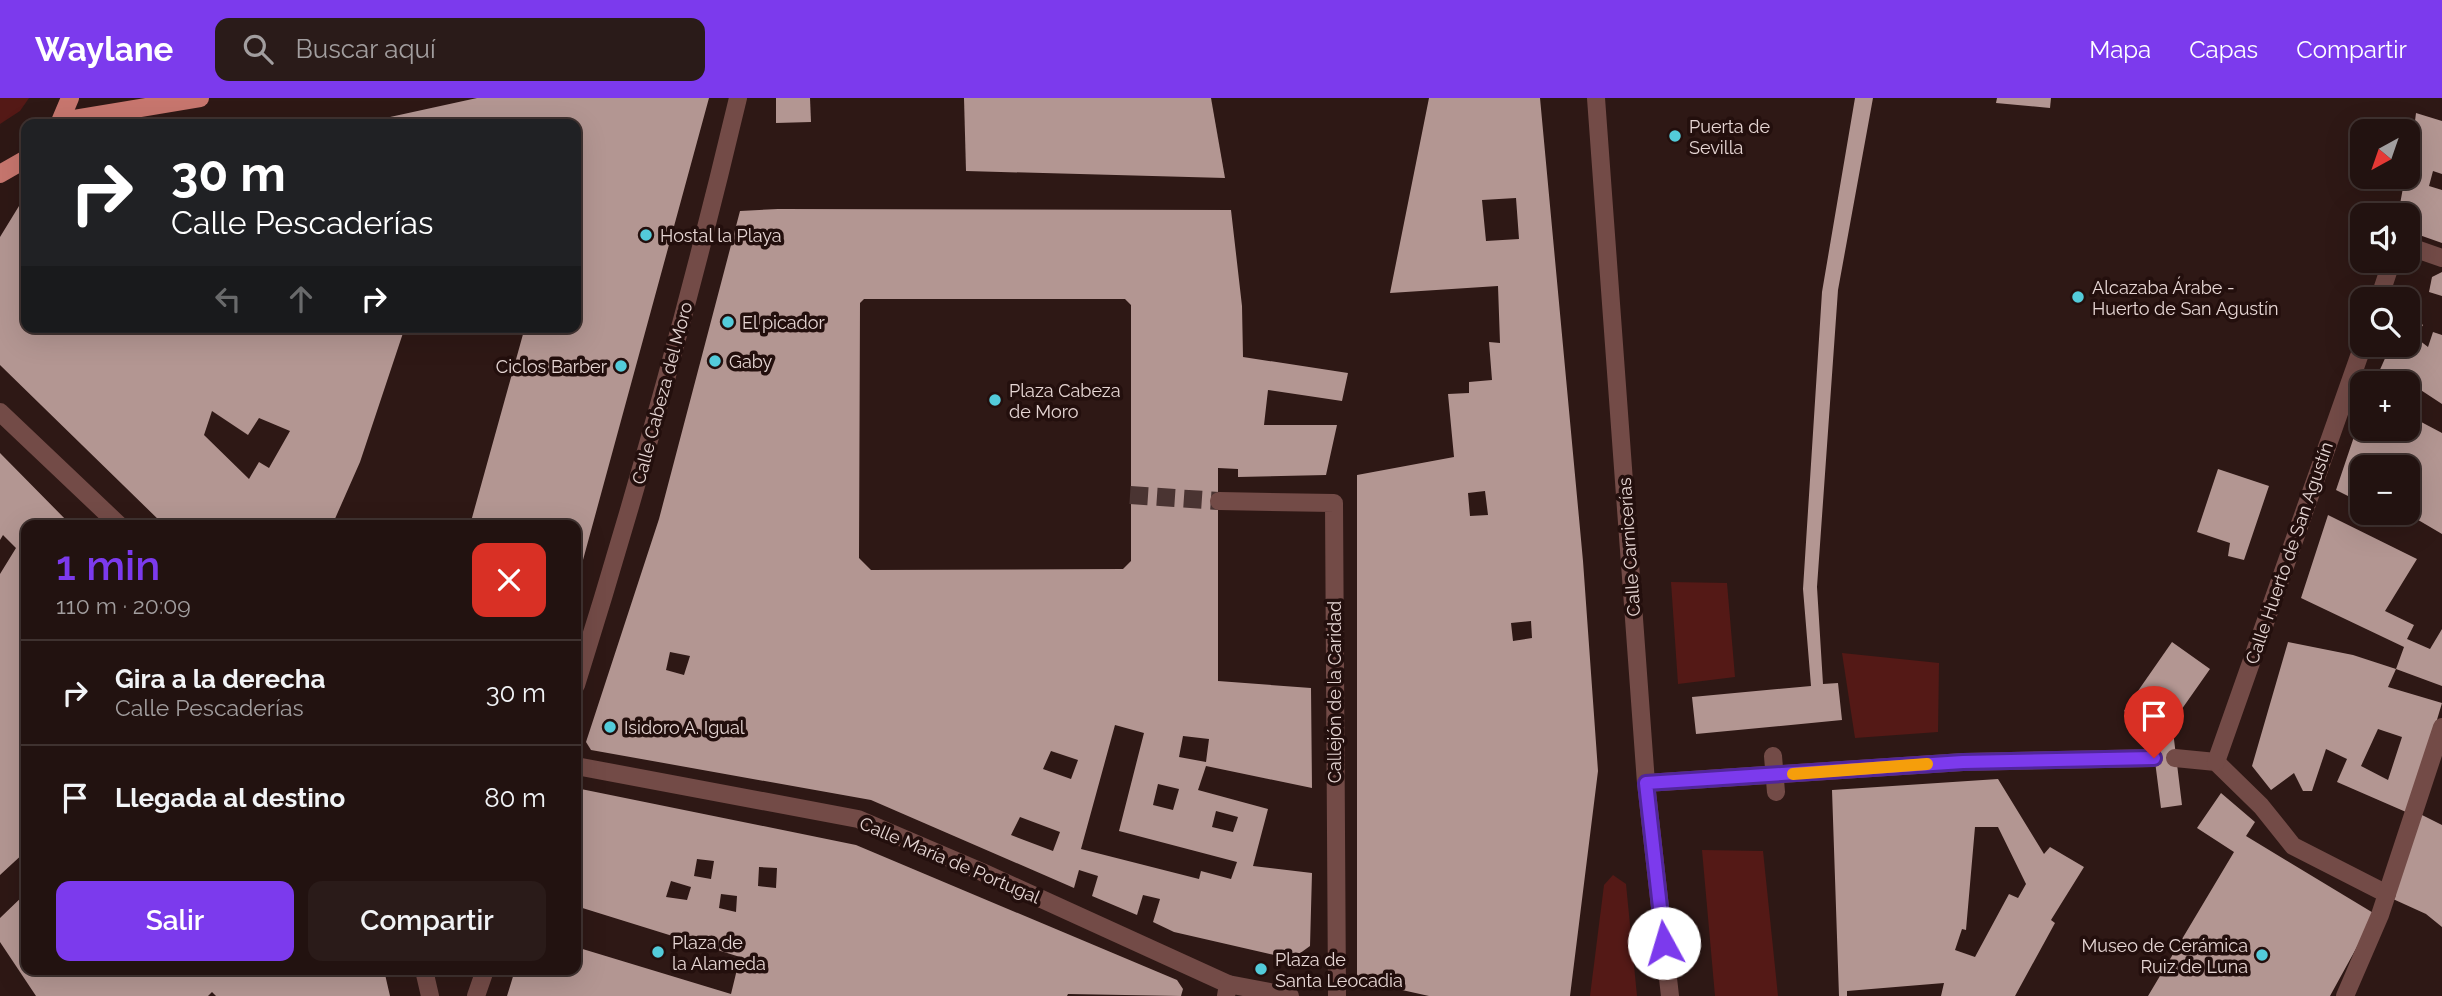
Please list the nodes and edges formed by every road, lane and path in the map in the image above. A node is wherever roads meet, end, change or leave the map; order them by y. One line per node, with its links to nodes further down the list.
1 (70, 98): 5 (main road)
2 (200, 98): 6 (main road)
3 (738, 98): 15 (street, Calle Cabeza del Moro)
4 (1596, 98): 22 (street, Calle Carnicerías)
5 (62, 119)
6 (83, 119)
7 (21, 162): 8 (main road)
8 (0, 174)
9 (2420, 250): 10 (street)
10 (2442, 258)
11 (2359, 357): 20 (street, Calle Huerto de San Agustín)
12 (0, 412): 14 (street)
13 (1219, 501): 31 (street, Callejón de la Caridad)
14 (114, 520)
15 (581, 669)
16 (2442, 727): 24 (street)
17 (1773, 755): 23 (street)
18 (2154, 758): 23 (street)
19 (2175, 758): 20 (street)
20 (2216, 762): 24 (street)
21 (581, 767): 27 (street, Calle María de Portugal)
22 (1646, 783): 23 (street); 32 (street, Calle Carnicerías)
23 (1775, 784)
24 (2387, 894): 33 (street)
25 (425, 975): 28 (street)
26 (483, 975): 29 (street)
27 (1227, 990): 30 (street)
28 (430, 996)
29 (477, 996)
30 (1290, 996)
31 (1337, 996)
32 (1670, 996)
33 (2345, 996)

